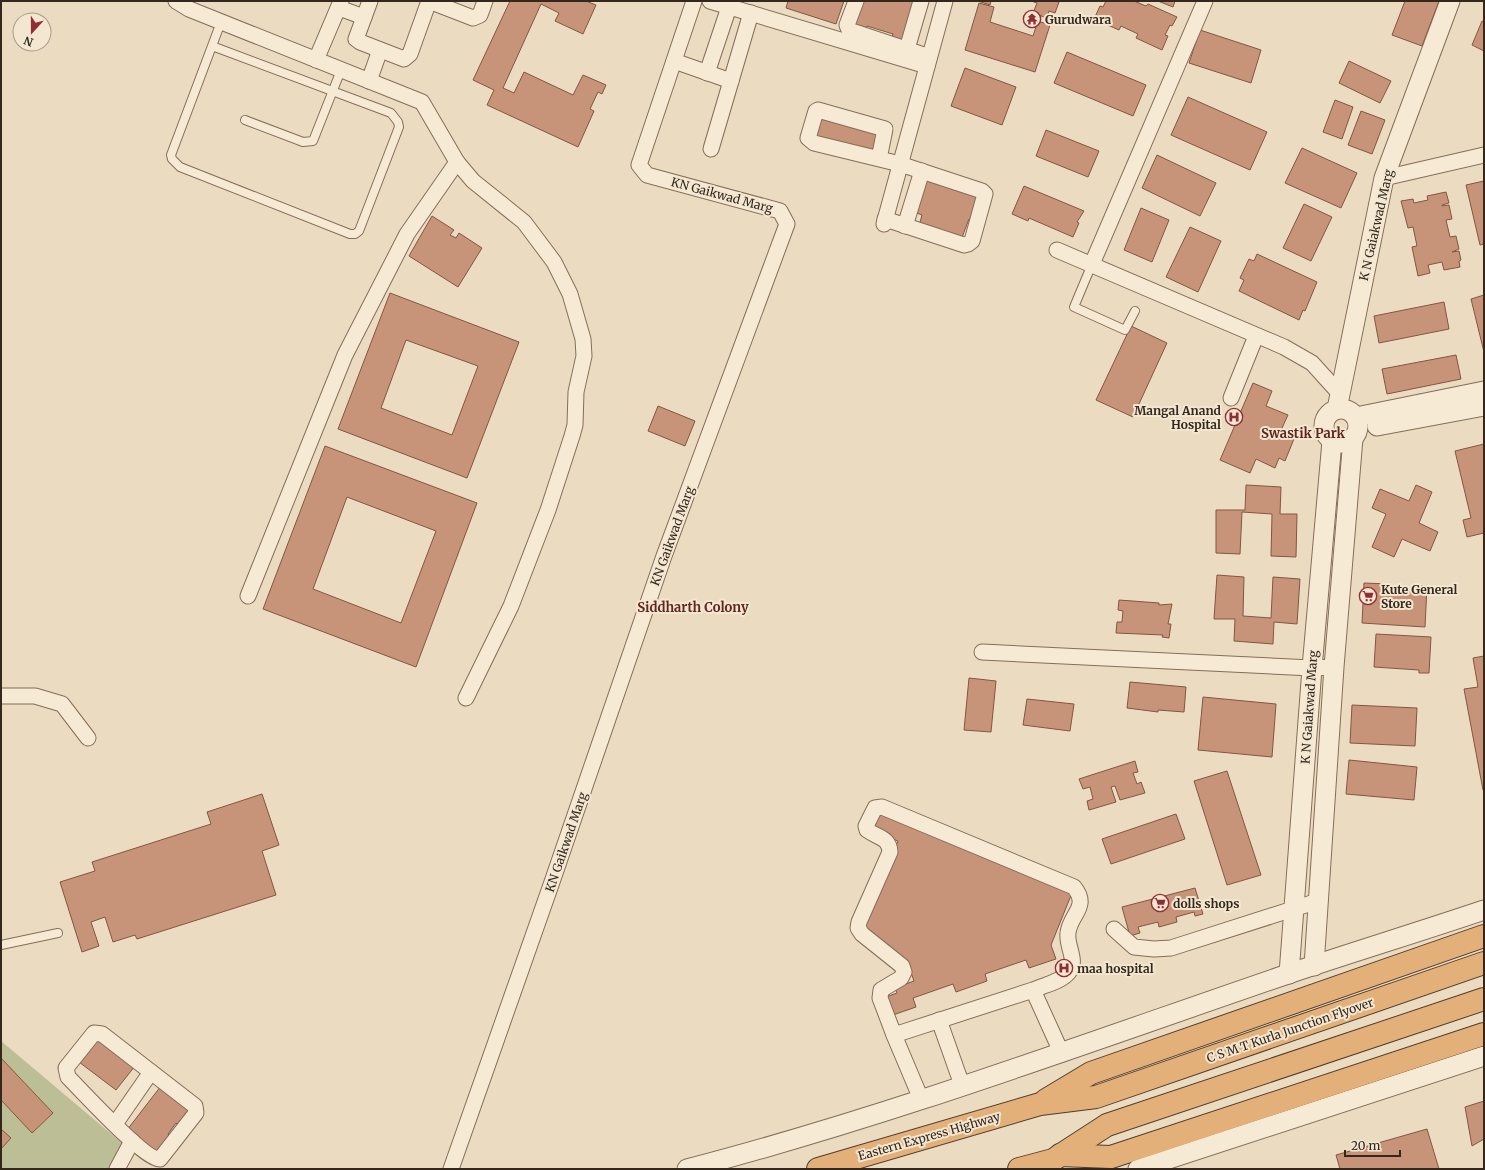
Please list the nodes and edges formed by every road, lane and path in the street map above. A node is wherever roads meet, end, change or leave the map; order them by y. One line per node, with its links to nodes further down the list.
1 (176, 1): 16 (street)
2 (370, 1): 15 (street)
3 (429, 1): 4 (street); 19 (street)
4 (485, 1)
5 (694, 1): 21 (street, KN Gaikwad Marg)
6 (710, 1): 13 (street)
7 (856, 1): 18 (street)
8 (921, 1): 18 (street)
9 (945, 1): 22 (street)
10 (1205, 1): 38 (street)
11 (1450, 1): 35 (street, K N Gaiakwad Marg)
12 (340, 4): 15 (street); 20 (street)
13 (729, 7): 14 (street); 24 (street)
14 (751, 14): 22 (street); 26 (street)
15 (364, 17): 19 (street)
16 (221, 22): 17 (lane); 20 (street)
17 (212, 46): 27 (lane); 27 (lane)
18 (907, 49): 22 (street)
19 (380, 50): 25 (street)
20 (316, 60): 23 (street)
21 (674, 61): 24 (street); 82 (street, KN Gaikwad Marg)
22 (928, 61): 33 (street)
23 (341, 70): 25 (street); 27 (lane)
24 (707, 73): 26 (street)
25 (369, 81): 32 (street)
26 (731, 81): 29 (street)
27 (333, 91): 28 (lane)
28 (245, 120)
29 (711, 149)
30 (1484, 155): 35 (street)
31 (879, 159): 31 (street); 33 (street)
32 (457, 162): 48 (street); 53 (street)
33 (900, 164): 34 (street); 36 (street)
34 (922, 171): 36 (street); 36 (street)
35 (1384, 178): 43 (street, K N Gaiakwad Marg)
36 (905, 226)
37 (1057, 250): 38 (street)
38 (1092, 264): 39 (lane); 40 (street)
39 (1135, 311)
40 (1256, 336): 42 (street); 43 (street)
41 (1484, 391): 44 (street)
42 (1231, 398)
43 (1339, 401): 46 (street); 47 (street)
44 (1444, 406): 45 (street); 46 (street)
45 (1484, 406)
46 (1356, 428): 47 (street); 50 (street, K N Gaiakwad Marg)
47 (1332, 441): 51 (street, K N Gaiakwad Marg)
48 (248, 596)
49 (982, 652): 51 (street)
50 (1334, 667): 51 (street); 56 (street, K N Gaiakwad Marg)
51 (1312, 668): 55 (street, K N Gaiakwad Marg)
52 (1, 696): 54 (street)
53 (466, 698)
54 (88, 738)
55 (1305, 756): 56 (street); 58 (street, K N Gaiakwad Marg)
56 (1328, 759): 57 (street, K N Gaiakwad Marg)
57 (1318, 900): 58 (street); 65 (street, K N Gaiakwad Marg)
58 (1294, 908): 60 (street); 66 (street, K N Gaiakwad Marg)
59 (1484, 910): 65 (street)
60 (1114, 929)
61 (58, 933): 63 (lane)
62 (1484, 936): 77 (highway)
63 (1, 945)
64 (1484, 963): 77 (highway, C S M T Kurla Junction Flyover)
65 (1314, 966): 66 (street)
66 (1290, 974): 72 (street)
67 (1033, 990): 69 (street); 71 (street); 72 (street)
68 (1484, 999): 80 (highway)
69 (939, 1020): 71 (street); 75 (street)
70 (1484, 1034): 80 (highway)
71 (894, 1035): 76 (street)
72 (1062, 1054): 75 (street)
73 (1484, 1056): 86 (street)
74 (151, 1072): 78 (street); 78 (street); 79 (street)
75 (962, 1085): 76 (street)
76 (921, 1099): 83 (street)
77 (1040, 1104): 84 (highway, Eastern Express Highway)
78 (115, 1124): 79 (street)
79 (132, 1141): 81 (street)
80 (1057, 1161): 85 (highway)
81 (117, 1169)
82 (451, 1169)
83 (687, 1169)
84 (818, 1169)
85 (1019, 1169)
86 (1138, 1169)

